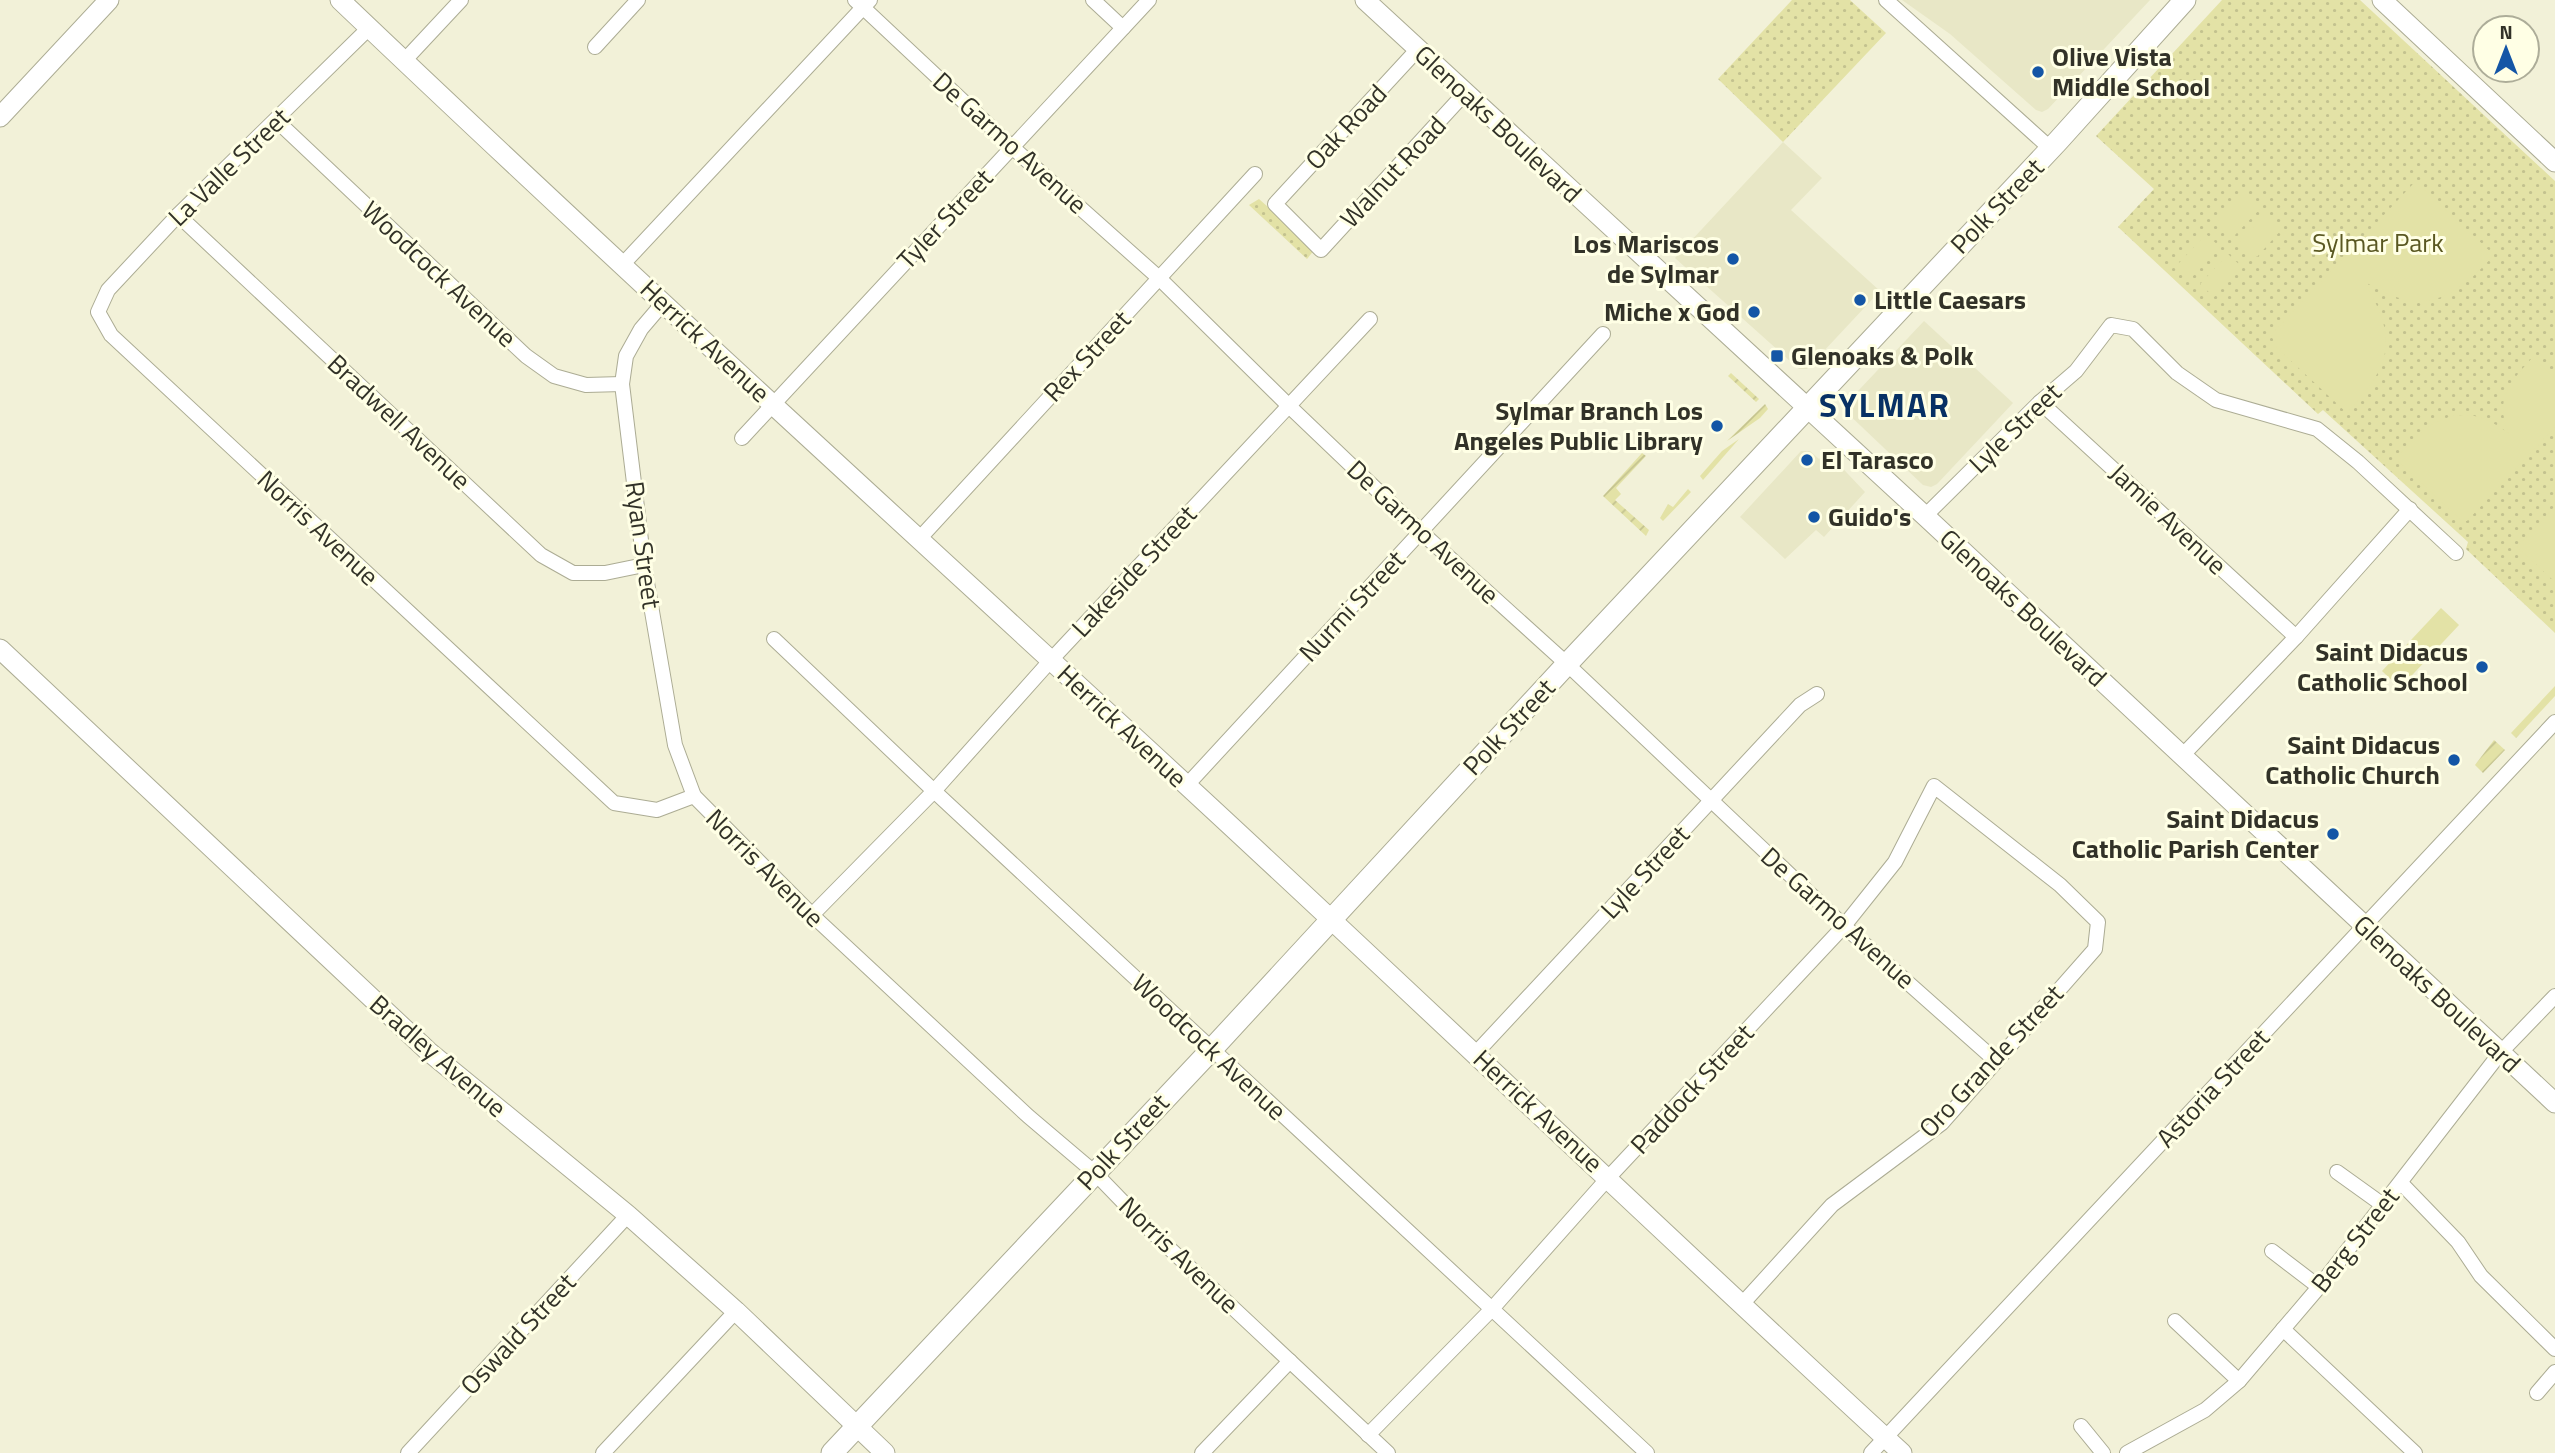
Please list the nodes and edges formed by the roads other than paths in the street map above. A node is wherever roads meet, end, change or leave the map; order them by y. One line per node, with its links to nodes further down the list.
1 (109, 0): 18 (street)
2 (340, 0): 12 (street, Herrick Avenue)
3 (461, 0): 16 (street)
4 (638, 0): 14 (street)
5 (1093, 0): 13 (street)
6 (1149, 0): 13 (street, Tyler Street)
7 (1365, 0): 15 (street, Glenoaks Boulevard)
8 (1886, 0): 21 (street)
9 (2185, 0): 21 (main road, Polk Street)
10 (2382, 0): 22 (street)
11 (862, 2): 20 (street, De Garmo Avenue); 26 (street)
12 (369, 28): 16 (street, Herrick Avenue); 19 (street, La Valle Street)
13 (1123, 28): 20 (street, Tyler Street)
14 (595, 47)
15 (1417, 50): 17 (street, Glenoaks Boulevard); 25 (street, Oak Road)
16 (404, 61): 26 (street, Herrick Avenue)
17 (1465, 93): 25 (street, Walnut Road); 36 (street, Glenoaks Boulevard)
18 (0, 117)
19 (276, 121): 24 (street, La Valle Street); 32 (street, Woodcock Avenue)
20 (1012, 147): 27 (street, De Garmo Avenue); 34 (street, Tyler Street)
21 (2051, 149): 36 (main road, Polk Street)
22 (2555, 162)
23 (1255, 174): 27 (street, Rex Street)
24 (178, 215): 29 (street, La Valle Street); 43 (street, Bradwell Avenue)
25 (1321, 250)
26 (622, 264): 28 (street, Herrick Avenue)
27 (1159, 278): 35 (street, De Garmo Avenue); 41 (street, Rex Street)
28 (664, 302): 32 (street, Ryan Street); 34 (street, Herrick Avenue)
29 (98, 312): 55 (street, Norris Avenue)
30 (1370, 320): 35 (street, Lakeside Street)
31 (1603, 334): 40 (street, Nurmi Street)
32 (622, 384): 43 (street, Ryan Street)
33 (2040, 402): 38 (street, Lyle Street); 39 (street, Lyle Street); 44 (street, Jamie Avenue)
34 (773, 405): 37 (street, Tyler Street); 41 (street, Herrick Avenue)
35 (1289, 406): 40 (street, De Garmo Avenue); 47 (street, Lakeside Street)
36 (1807, 409): 39 (street, Glenoaks Boulevard); 48 (main road, Polk Street)
37 (742, 438)
38 (2410, 509): 42 (street); 44 (street)
39 (1924, 516): 51 (street, Glenoaks Boulevard)
40 (1421, 532): 48 (street, De Garmo Avenue); 52 (street, Nurmi Street)
41 (920, 538): 47 (street, Herrick Avenue)
42 (2456, 553)
43 (645, 565): 55 (street, Ryan Street)
44 (2296, 637): 51 (street)
45 (774, 639): 54 (street, Woodcock Avenue)
46 (0, 649): 72 (street, Bradley Avenue)
47 (1051, 660): 52 (street, Herrick Avenue); 54 (street, Lakeside Street)
48 (1567, 664): 56 (street, De Garmo Avenue); 58 (main road, Polk Street)
49 (1817, 694): 56 (street, Lyle Street)
50 (2555, 722): 60 (street, Astoria Street)
51 (2181, 757): 60 (street, Glenoaks Boulevard)
52 (1187, 785): 58 (street, Herrick Avenue)
53 (1934, 786): 59 (street, Paddock Street); 65 (street, Oro Grande Street)
54 (934, 791): 57 (street, Lakeside Street); 62 (street, Woodcock Avenue)
55 (694, 796): 57 (street, Norris Avenue)
56 (1712, 802): 59 (street, De Garmo Avenue); 64 (street, Lyle Street)
57 (812, 915): 67 (street, Norris Avenue)
58 (1331, 921): 62 (main road, Polk Street); 64 (street, Herrick Avenue)
59 (1844, 926): 65 (street, De Garmo Avenue); 69 (street, Paddock Street)
60 (2364, 927): 63 (street, Glenoaks Boulevard); 88 (street, Astoria Street)
61 (2555, 996): 63 (street, Berg Street)
62 (1212, 1049): 67 (main road, Polk Street); 76 (street, Woodcock Avenue)
63 (2501, 1052): 66 (street, Glenoaks Boulevard); 70 (street, Berg Street)
64 (1476, 1054): 69 (street, Herrick Avenue)
65 (1995, 1060): 75 (street, Oro Grande Street)
66 (2555, 1103)
67 (1094, 1172): 81 (street, Norris Avenue); 85 (main road, Polk Street)
68 (2337, 1172): 71 (street)
69 (1609, 1177): 75 (street, Herrick Avenue); 76 (street, Paddock Street)
70 (2401, 1183): 71 (street, Berg Street); 80 (street)
71 (2383, 1205): 74 (street, Berg Street)
72 (628, 1215): 77 (street, Bradley Avenue); 89 (street, Oswald Street)
73 (2272, 1251): 74 (street)
74 (2319, 1287): 79 (street, Berg Street)
75 (1743, 1303): 88 (street, Herrick Avenue)
76 (1491, 1310): 87 (street, Paddock Street); 95 (street, Woodcock Avenue)
77 (736, 1311): 85 (street, Bradley Avenue); 90 (street)
78 (2175, 1321): 83 (street)
79 (2283, 1329): 83 (street, Berg Street); 100 (street)
80 (2555, 1349)
81 (1290, 1361): 87 (street, Norris Avenue); 93 (street)
82 (2555, 1372): 84 (street)
83 (2239, 1381): 99 (street, Berg Street)
84 (2537, 1392)
85 (857, 1426): 91 (main road, Polk Street); 92 (street, Bradley Avenue)
86 (2081, 1426): 98 (street)
87 (1368, 1435): 94 (street, Norris Avenue)
88 (1885, 1437): 96 (street, Astoria Street); 97 (street, Herrick Avenue)
89 (408, 1453)
90 (603, 1453)
91 (832, 1453)
92 (885, 1453)
93 (1202, 1453)
94 (1388, 1453)
95 (1647, 1453)
96 (1871, 1453)
97 (1902, 1453)
98 (2103, 1453)
99 (2127, 1453)
100 (2415, 1453)

